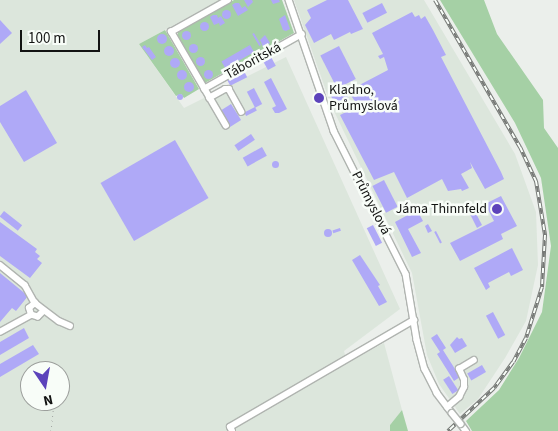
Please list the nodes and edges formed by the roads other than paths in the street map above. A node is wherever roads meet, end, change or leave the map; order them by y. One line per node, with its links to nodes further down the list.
1 (228, 0): 4 (street)
2 (289, 0): 3 (street, Průmyslová)
3 (302, 34): 4 (street, Táboritská); 12 (street, Průmyslová)
4 (204, 89): 5 (street)
5 (209, 98): 6 (street); 7 (street)
6 (242, 112)
7 (226, 126)
8 (0, 265): 9 (street)
9 (35, 303): 10 (street); 11 (street)
10 (44, 311): 11 (street); 13 (street)
11 (31, 315): 14 (street)
12 (414, 320): 16 (street, Průmyslová); 17 (street)
13 (70, 326)
14 (0, 332)
15 (474, 360): 16 (street)
16 (447, 407): 18 (street, Průmyslová, bridge)
17 (232, 431)
18 (466, 431)

